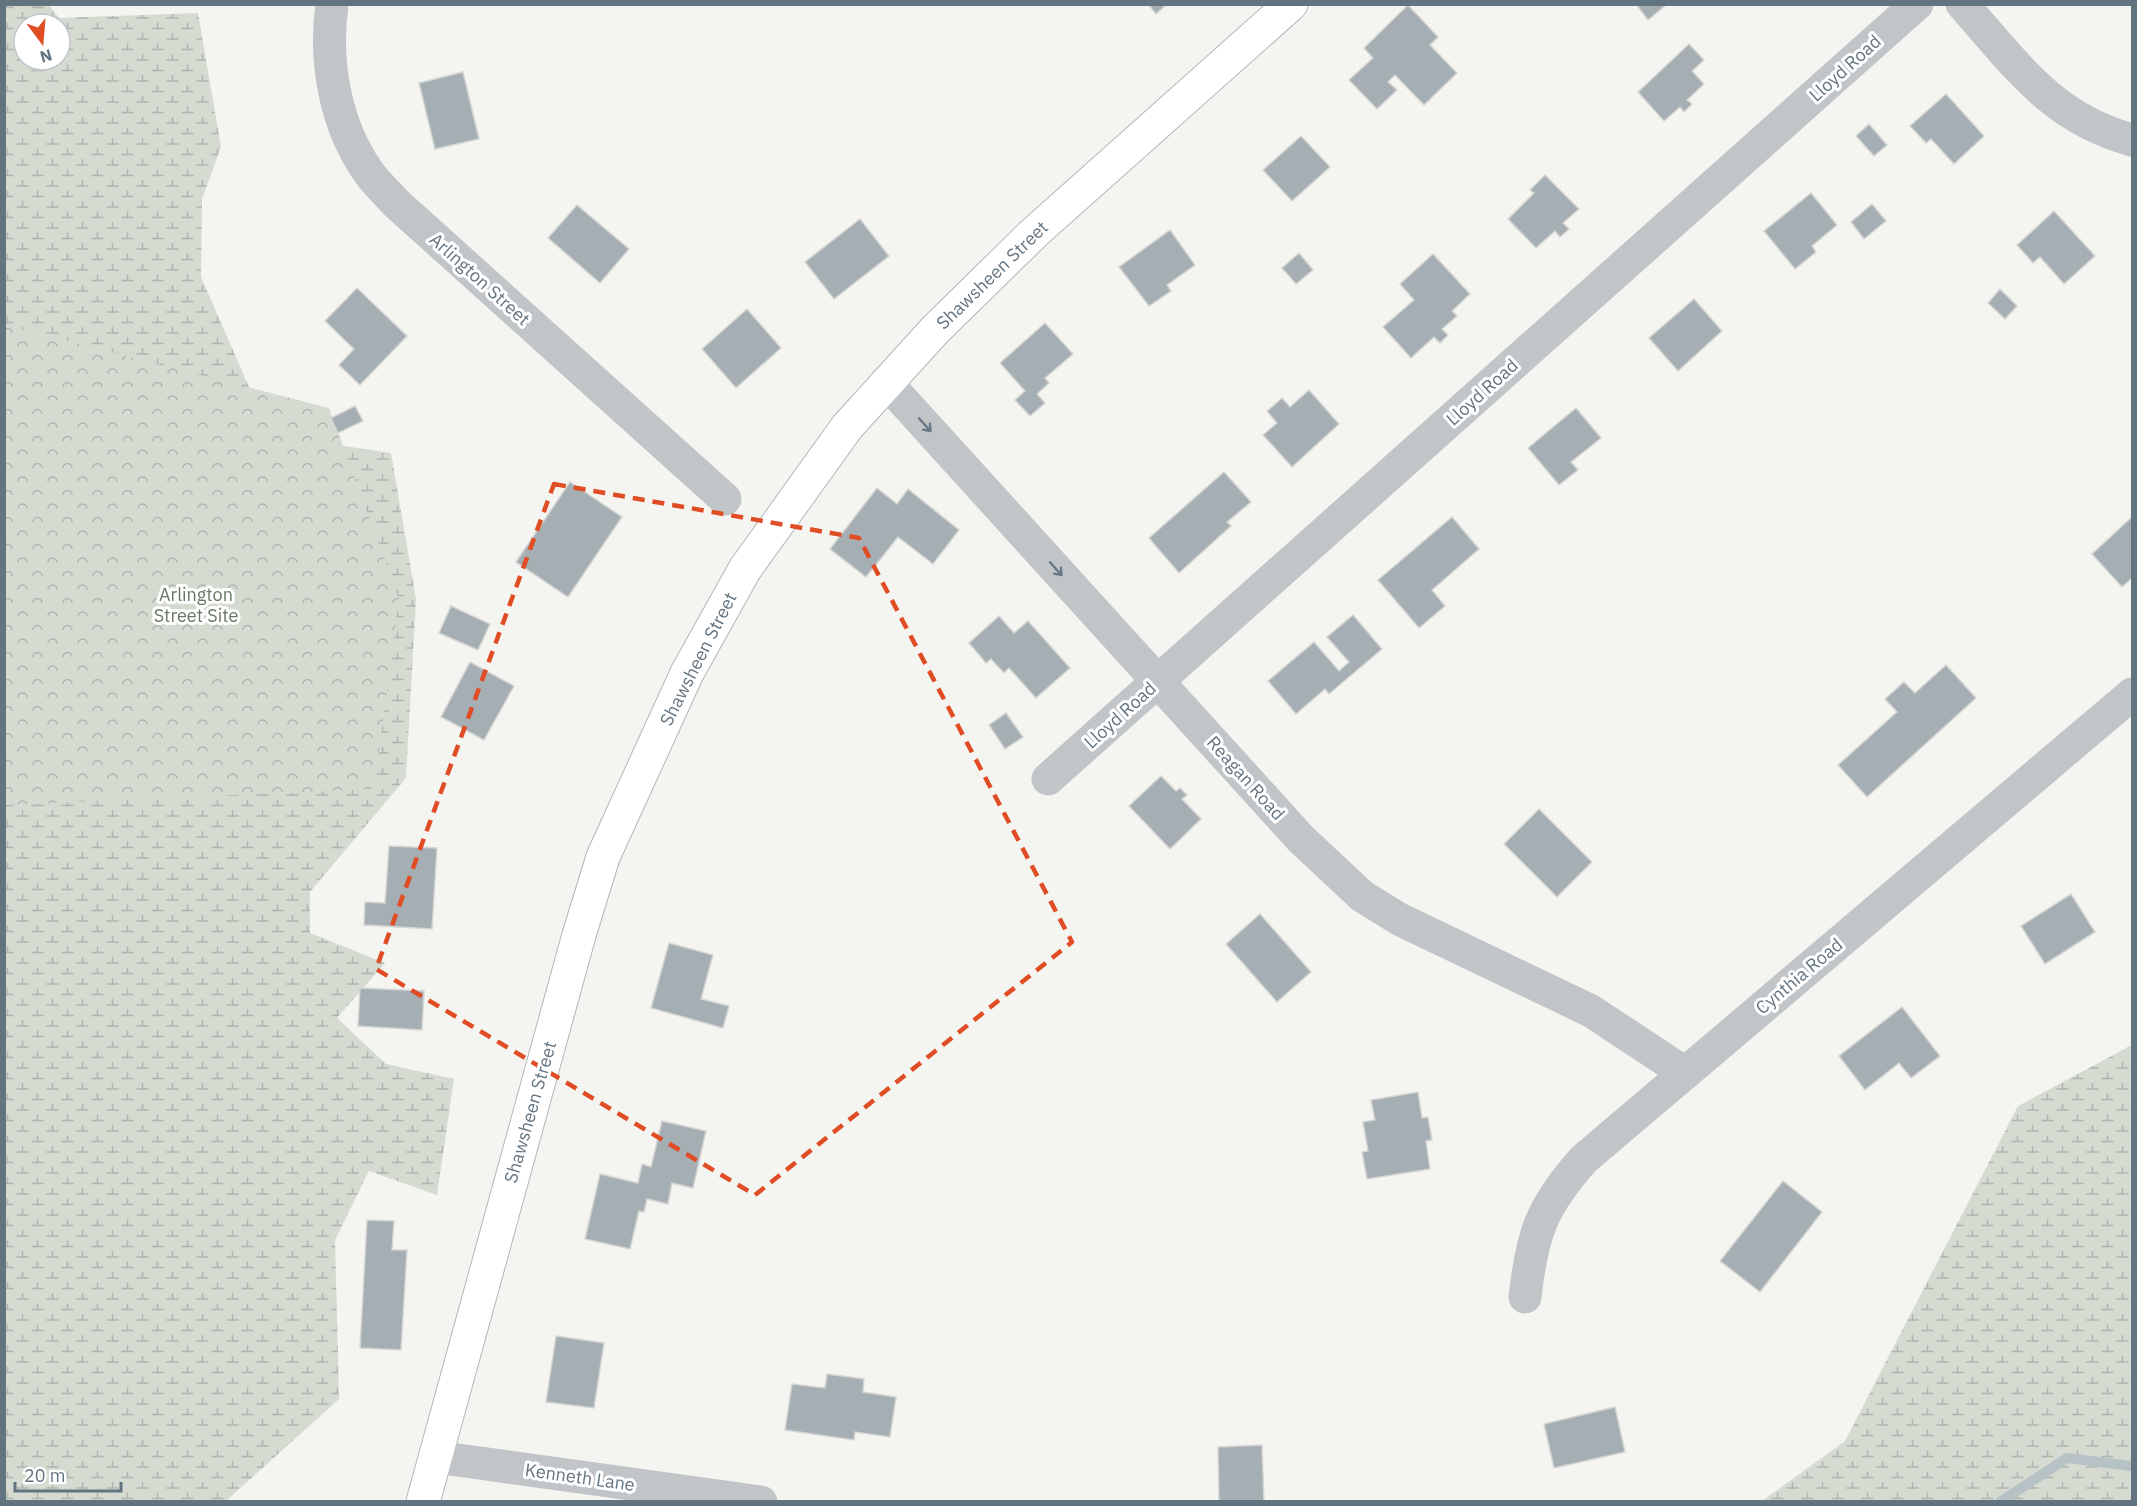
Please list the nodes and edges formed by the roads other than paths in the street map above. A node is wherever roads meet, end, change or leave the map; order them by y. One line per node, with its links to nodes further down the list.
1 (332, 4): 7 (street, Arlington Street)
2 (1291, 4): 6 (main road, Shawsheen Street)
3 (1917, 4): 8 (street, Lloyd Road)
4 (1962, 4): 5 (street)
5 (2133, 140)
6 (886, 382): 8 (street, Reagan Road, one-way to 8); 13 (main road, Shawsheen Street)
7 (725, 499)
8 (1158, 681): 10 (street, Lloyd Road); 11 (street, Reagan Road)
9 (2133, 694): 11 (street, Cynthia Road)
10 (1048, 779)
11 (1686, 1073): 12 (street, Cynthia Road)
12 (1525, 1297)
13 (436, 1457): 14 (main road, Shawsheen Street); 15 (street, Kenneth Lane)
14 (423, 1502)
15 (761, 1502)

